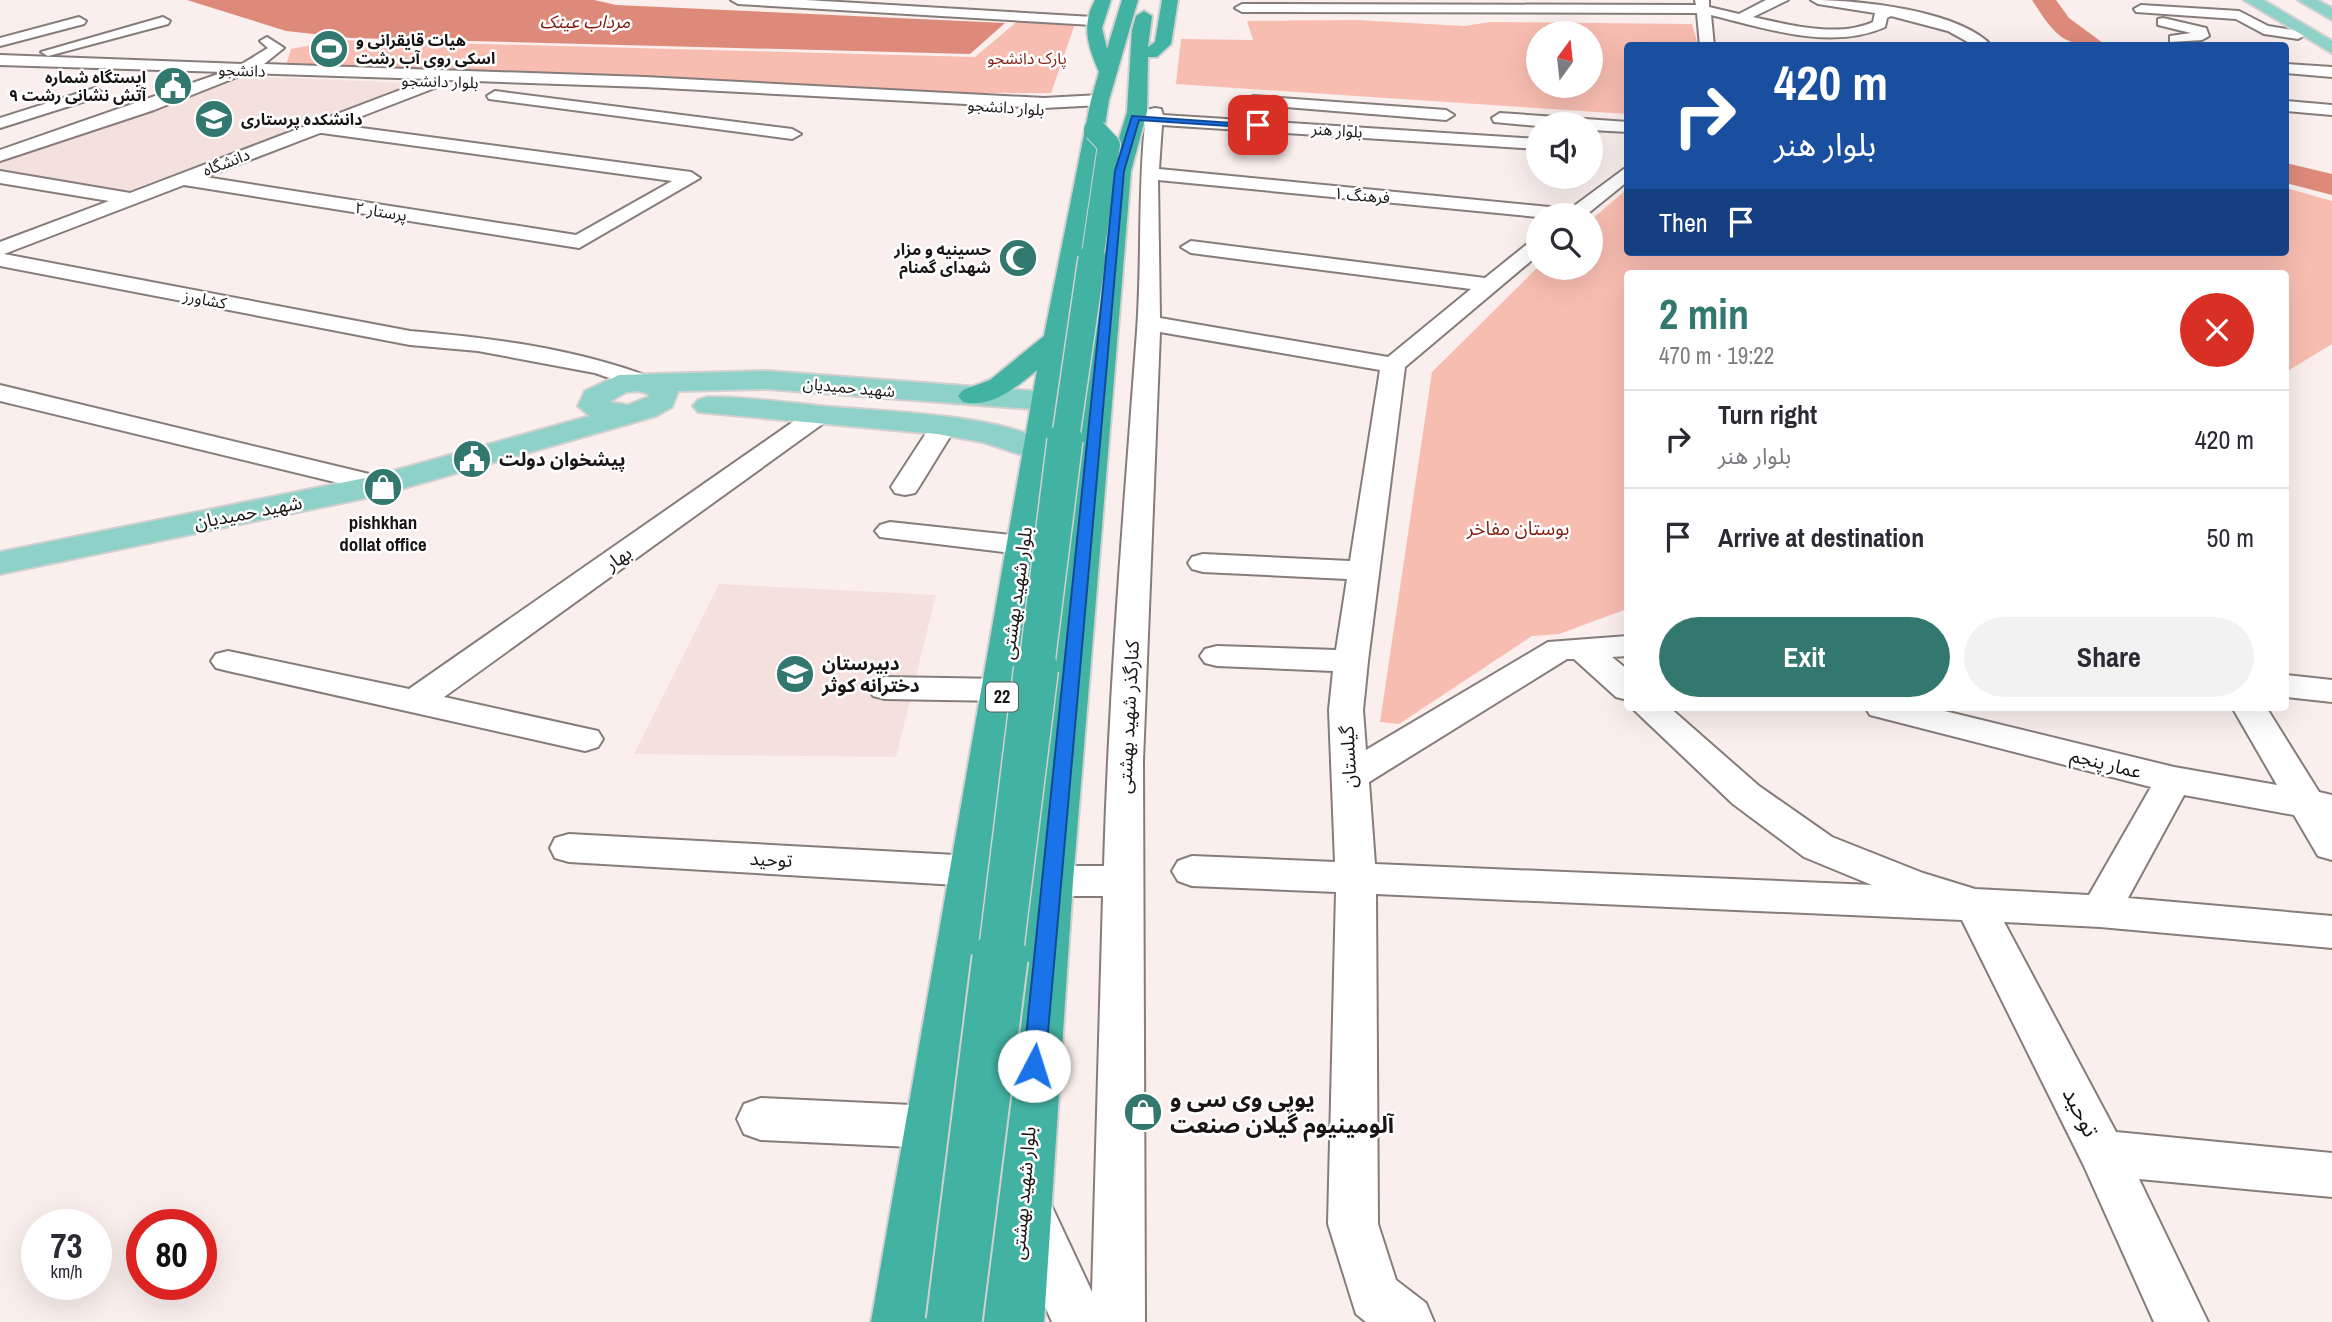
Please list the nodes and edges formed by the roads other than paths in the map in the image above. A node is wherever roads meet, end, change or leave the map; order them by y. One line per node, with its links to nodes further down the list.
1 (738, 0): 20 (street)
2 (1021, 0): 20 (street)
3 (1103, 0): 24 (highway)
4 (1130, 0): 47 (highway)
5 (1149, 0): 47 (highway)
6 (1170, 0): 47 (highway)
7 (1781, 0): 21 (street)
8 (1818, 0): 18 (street)
9 (2211, 0): 14 (street)
10 (2252, 0): 34 (main road)
11 (2271, 0): 28 (main road)
12 (2292, 0): 25 (main road)
13 (2306, 0): 19 (main road)
14 (2217, 1)
15 (1241, 4): 16 (street); 26 (street)
16 (1703, 4): 21 (street); 32 (street)
17 (2140, 4): 27 (street); 29 (street)
18 (1887, 13): 21 (street); 33 (street)
19 (2332, 15)
20 (1002, 17): 24 (street)
21 (1742, 18)
22 (88, 19): 31 (street)
23 (163, 21): 36 (street)
24 (1093, 21): 47 (highway)
25 (2332, 22)
26 (1248, 27)
27 (2298, 35)
28 (2332, 38)
29 (2175, 39)
30 (267, 41): 39 (street)
31 (0, 42)
32 (1707, 42)
33 (1981, 42)
34 (2332, 48)
35 (138, 49): 37 (street)
36 (8, 61): 37 (street, دانشجو)
37 (90, 64): 39 (street, دانشجو)
38 (2289, 69): 41 (street)
39 (242, 70): 40 (street, دانشجو); 58 (street)
40 (274, 71): 42 (street, بلوار دانشجو)
41 (2332, 72)
42 (445, 78): 43 (street, بلوار دانشجو); 44 (street, بلوار دانشجو); 54 (street, دانشگاه)
43 (492, 83): 44 (street, بلوار دانشجو); 49 (street)
44 (641, 86): 47 (street, بلوار دانشجو); 49 (street)
45 (95, 93): 52 (street)
46 (1253, 101): 51 (street)
47 (1125, 105): 59 (street, بلوار هنر); 63 (street, کنارگذر شهید بهشتی); 77 (highway, بلوار شهید بهشتی / 22); 84 (highway, بلوار شهید بهشتی); 135 (highway, bridge)
48 (2289, 106): 50 (street)
49 (596, 110): 57 (street)
50 (2332, 110)
51 (1526, 120)
52 (0, 123)
53 (1603, 126): 55 (street)
54 (320, 127): 66 (street, دانشگاه); 66 (street, پرستار ۲)
55 (1624, 127)
56 (0, 131): 58 (street)
57 (792, 134)
58 (53, 138): 62 (street)
59 (1526, 140)
60 (1603, 143): 61 (street)
61 (1624, 144)
62 (0, 156)
63 (1149, 174): 69 (street, فرهنگ ۱); 75 (street, کنارگذر شهید بهشتی)
64 (1624, 174): 68 (street)
65 (0, 177): 67 (street)
66 (182, 179): 67 (street, دانشگاه)
67 (130, 198): 71 (street, دانشگاه)
68 (1589, 203)
69 (1526, 210)
70 (1191, 247): 74 (street)
71 (0, 249)
72 (1526, 255): 74 (street)
73 (0, 260): 76 (street, کشاورز)
74 (1490, 285): 78 (street)
75 (1149, 323): 78 (street); 125 (street, کنارگذر شهید بهشتی)
76 (410, 338): 80 (street, کشاورز); 81 (street, کشاورز)
77 (1057, 339): 82 (highway); 83 (highway, بلوار شهید بهشتی / 22)
78 (1393, 365): 96 (street, گیلستان)
79 (0, 393): 90 (street)
80 (601, 395): 81 (main road); 89 (main road, شهید حمیدیان)
81 (649, 396): 82 (main road, شهید حمیدیان); 85 (main road, شهید حمیدیان); 87 (main road); 89 (main road, شهید حمیدیان)
82 (973, 396): 83 (main road, شهید حمیدیان)
83 (1046, 401): 84 (highway); 88 (highway, بلوار شهید بهشتی / 22)
84 (1097, 403): 113 (highway, بلوار شهید بهشتی)
85 (819, 415): 86 (main road, شهید حمیدیان); 107 (street, بهار)
86 (943, 427): 87 (main road, شهید حمیدیان); 91 (street)
87 (996, 436): 88 (main road, شهید حمیدیان)
88 (1037, 451): 93 (highway, بلوار شهید بهشتی / 22)
89 (494, 454): 90 (main road, شهید حمیدیان)
90 (380, 485): 94 (main road, شهید حمیدیان)
91 (905, 487)
92 (890, 531): 93 (street)
93 (1021, 545): 105 (highway, بلوار شهید بهشتی / 22)
94 (6, 558)
95 (1203, 563): 96 (street)
96 (1364, 571): 101 (street, گیلستان)
97 (1624, 646): 98 (street)
98 (1582, 648): 102 (street); 114 (street)
99 (1217, 656): 101 (street)
100 (228, 661): 107 (street)
101 (1351, 661): 114 (street, گیلستان)
102 (1624, 685)
103 (2289, 686): 106 (street)
104 (886, 688): 105 (street)
105 (1003, 690): 112 (highway, بلوار شهید بهشتی / 22)
106 (2332, 691)
107 (417, 700): 111 (street)
108 (1652, 711): 126 (street)
109 (1898, 711): 115 (street, عمار پنجم)
110 (2252, 711): 116 (street)
111 (586, 739)
112 (994, 743): 113 (highway); 118 (highway, بلوار شهید بهشتی / 22)
113 (1063, 744): 117 (highway, بلوار شهید بهشتی)
114 (1349, 777): 123 (street, گیلستان)
115 (2174, 780): 116 (street, عمار پنجم); 127 (street)
116 (2318, 806): 119 (street)
117 (1055, 825): 118 (highway); 124 (highway, بلوار شهید بهشتی)
118 (980, 828): 121 (highway, بلوار شهید بهشتی / 22)
119 (2332, 846)
120 (569, 848): 121 (street, توحید)
121 (974, 871): 130 (highway, بلوار شهید بهشتی / 22)
122 (1192, 871): 123 (street)
123 (1356, 878): 126 (street); 139 (street, گیلستان)
124 (1050, 881): 125 (street); 133 (highway, بلوار شهید بهشتی)
125 (1122, 881): 138 (street, کنارگذر شهید بهشتی)
126 (1975, 905): 127 (street); 131 (street, توحید)
127 (2100, 911): 128 (street)
128 (2332, 932)
129 (761, 1119): 130 (street)
130 (933, 1127): 134 (highway, بلوار شهید بهشتی / 22)
131 (2102, 1153): 132 (street); 140 (street, توحید)
132 (2332, 1175)
133 (1023, 1199): 136 (highway, بلوار شهید بهشتی); 137 (street)
134 (902, 1322)
135 (954, 1322)
136 (1013, 1322)
137 (1079, 1322)
138 (1118, 1322)
139 (1407, 1322)
140 (2181, 1322)

